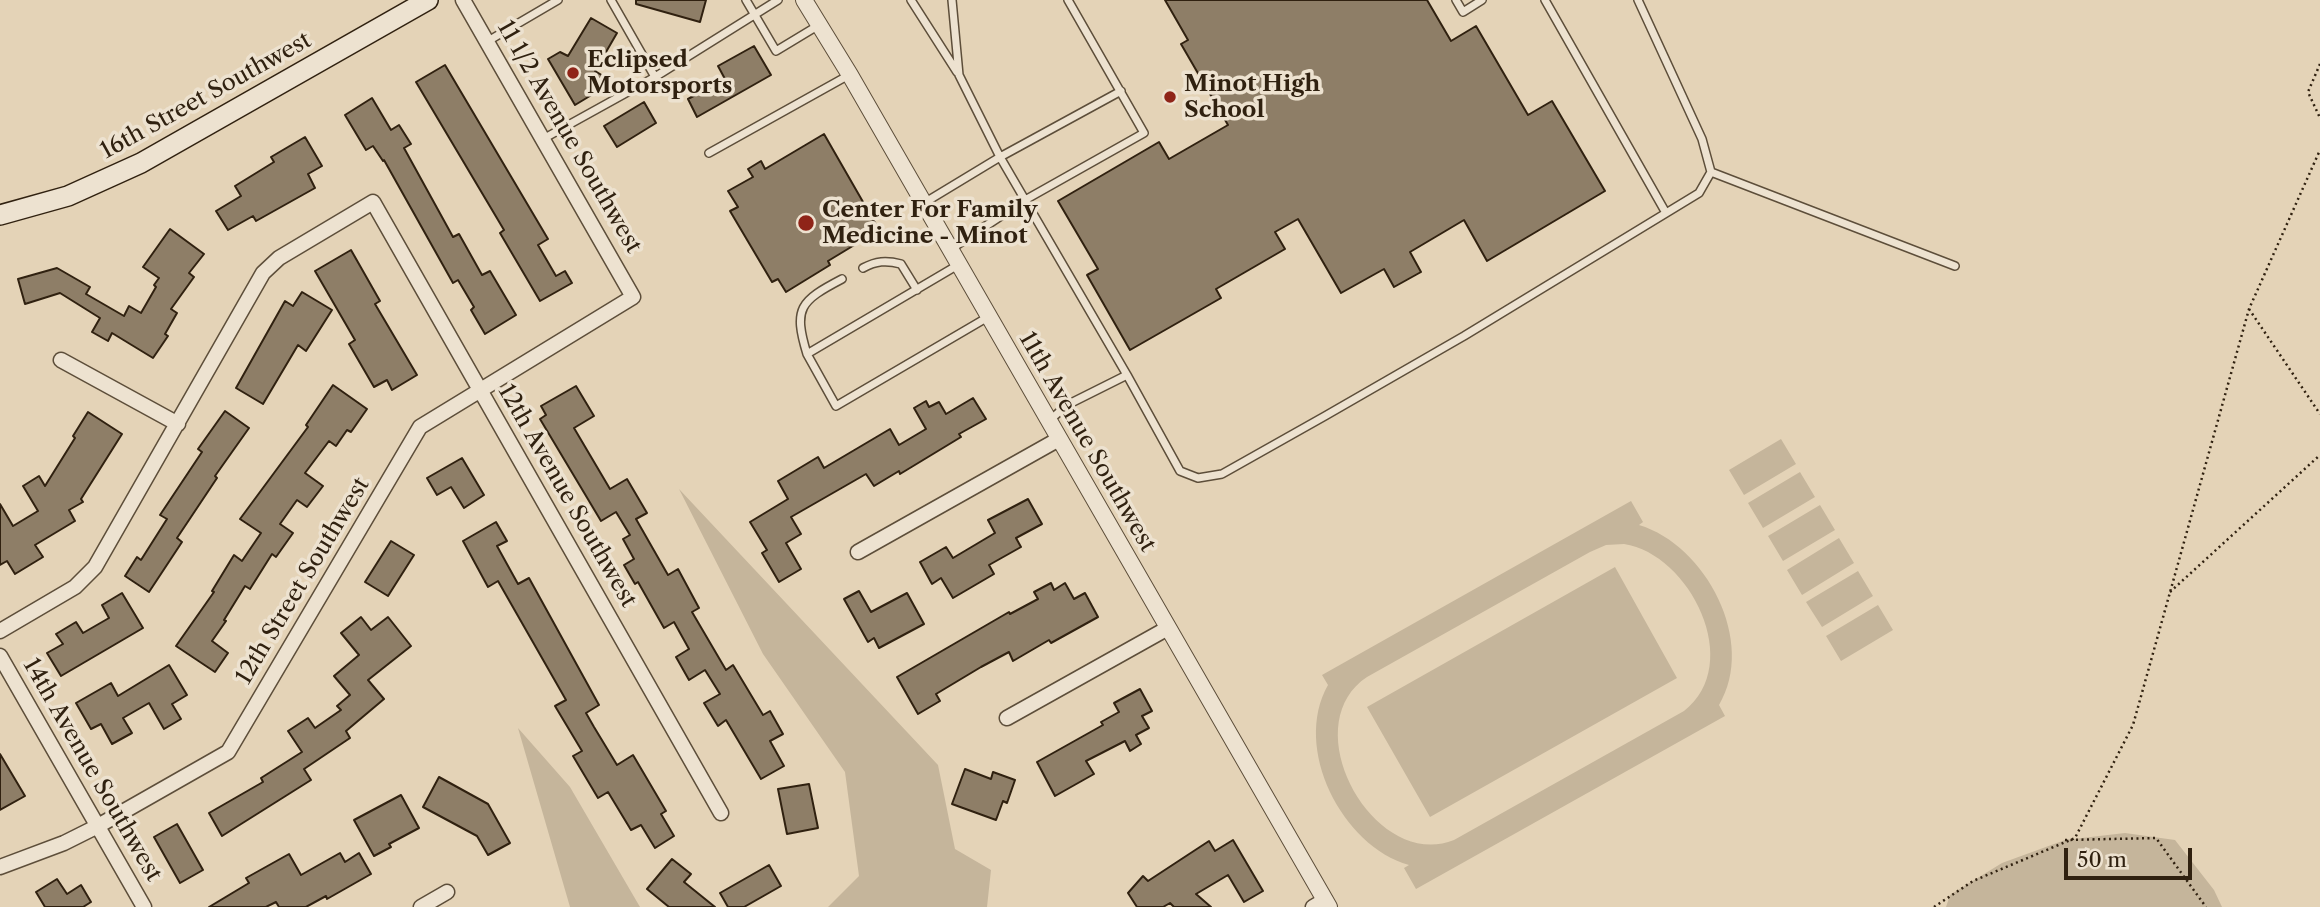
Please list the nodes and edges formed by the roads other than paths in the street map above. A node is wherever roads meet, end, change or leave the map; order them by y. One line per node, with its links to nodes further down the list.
1 (428, 0): 29 (main road, 16th Street Southwest)
2 (463, 0): 17 (street, 11 1/2 Avenue Southwest)
3 (558, 0): 17 (lane)
4 (611, 0): 20 (lane)
5 (746, 0): 15 (lane)
6 (778, 0): 15 (lane)
7 (804, 0): 16 (street, 11th Avenue Southwest)
8 (911, 0): 19 (lane)
9 (952, 0): 19 (lane)
10 (1068, 0): 21 (lane)
11 (1456, 0): 12 (lane)
12 (1482, 0)
13 (1545, 0): 28 (lane)
14 (1638, 0): 25 (lane)
15 (754, 13): 16 (lane); 20 (lane)
16 (819, 25): 18 (street, 11th Avenue Southwest)
17 (488, 41): 22 (street, 11 1/2 Avenue Southwest)
18 (850, 75): 23 (lane); 27 (street, 11th Avenue Southwest)
19 (959, 75): 24 (lane)
20 (655, 77): 22 (lane)
21 (1121, 91): 24 (lane); 26 (lane)
22 (543, 139): 36 (street, 11 1/2 Avenue Southwest)
23 (709, 153)
24 (1000, 157): 26 (lane); 27 (lane)
25 (1711, 172): 28 (lane); 32 (lane)
26 (1025, 200): 30 (lane); 40 (lane)
27 (923, 203): 30 (street, 11th Avenue Southwest)
28 (1665, 213): 40 (lane)
29 (0, 215)
30 (950, 249): 31 (street, 11th Avenue Southwest)
31 (959, 264): 35 (lane); 37 (street, 11th Avenue Southwest)
32 (1955, 266)
33 (863, 268): 35 (lane)
34 (842, 279): 38 (lane)
35 (917, 290): 38 (lane)
36 (633, 297): 41 (street, 12th Street Southwest)
37 (989, 317): 38 (lane); 42 (street, 11th Avenue Southwest)
38 (807, 354)
39 (61, 360): 43 (street)
40 (1127, 375): 42 (lane)
41 (480, 390): 43 (street, 12th Avenue Southwest); 50 (street, 12th Avenue Southwest); 51 (street, 12th Street Southwest)
42 (1050, 421): 44 (street, 11th Avenue Southwest)
43 (178, 424): 47 (street)
44 (1059, 439): 45 (street); 46 (street, 11th Avenue Southwest)
45 (858, 552)
46 (1168, 628): 49 (street); 54 (street, 11th Avenue Southwest)
47 (0, 631)
48 (0, 656): 51 (street, 14th Avenue Southwest)
49 (1007, 718)
50 (721, 813)
51 (98, 826): 52 (street, 12th Street Southwest); 55 (street, 14th Avenue Southwest)
52 (0, 867)
53 (447, 892): 56 (street)
54 (1322, 905)
55 (144, 907)
56 (421, 907)

